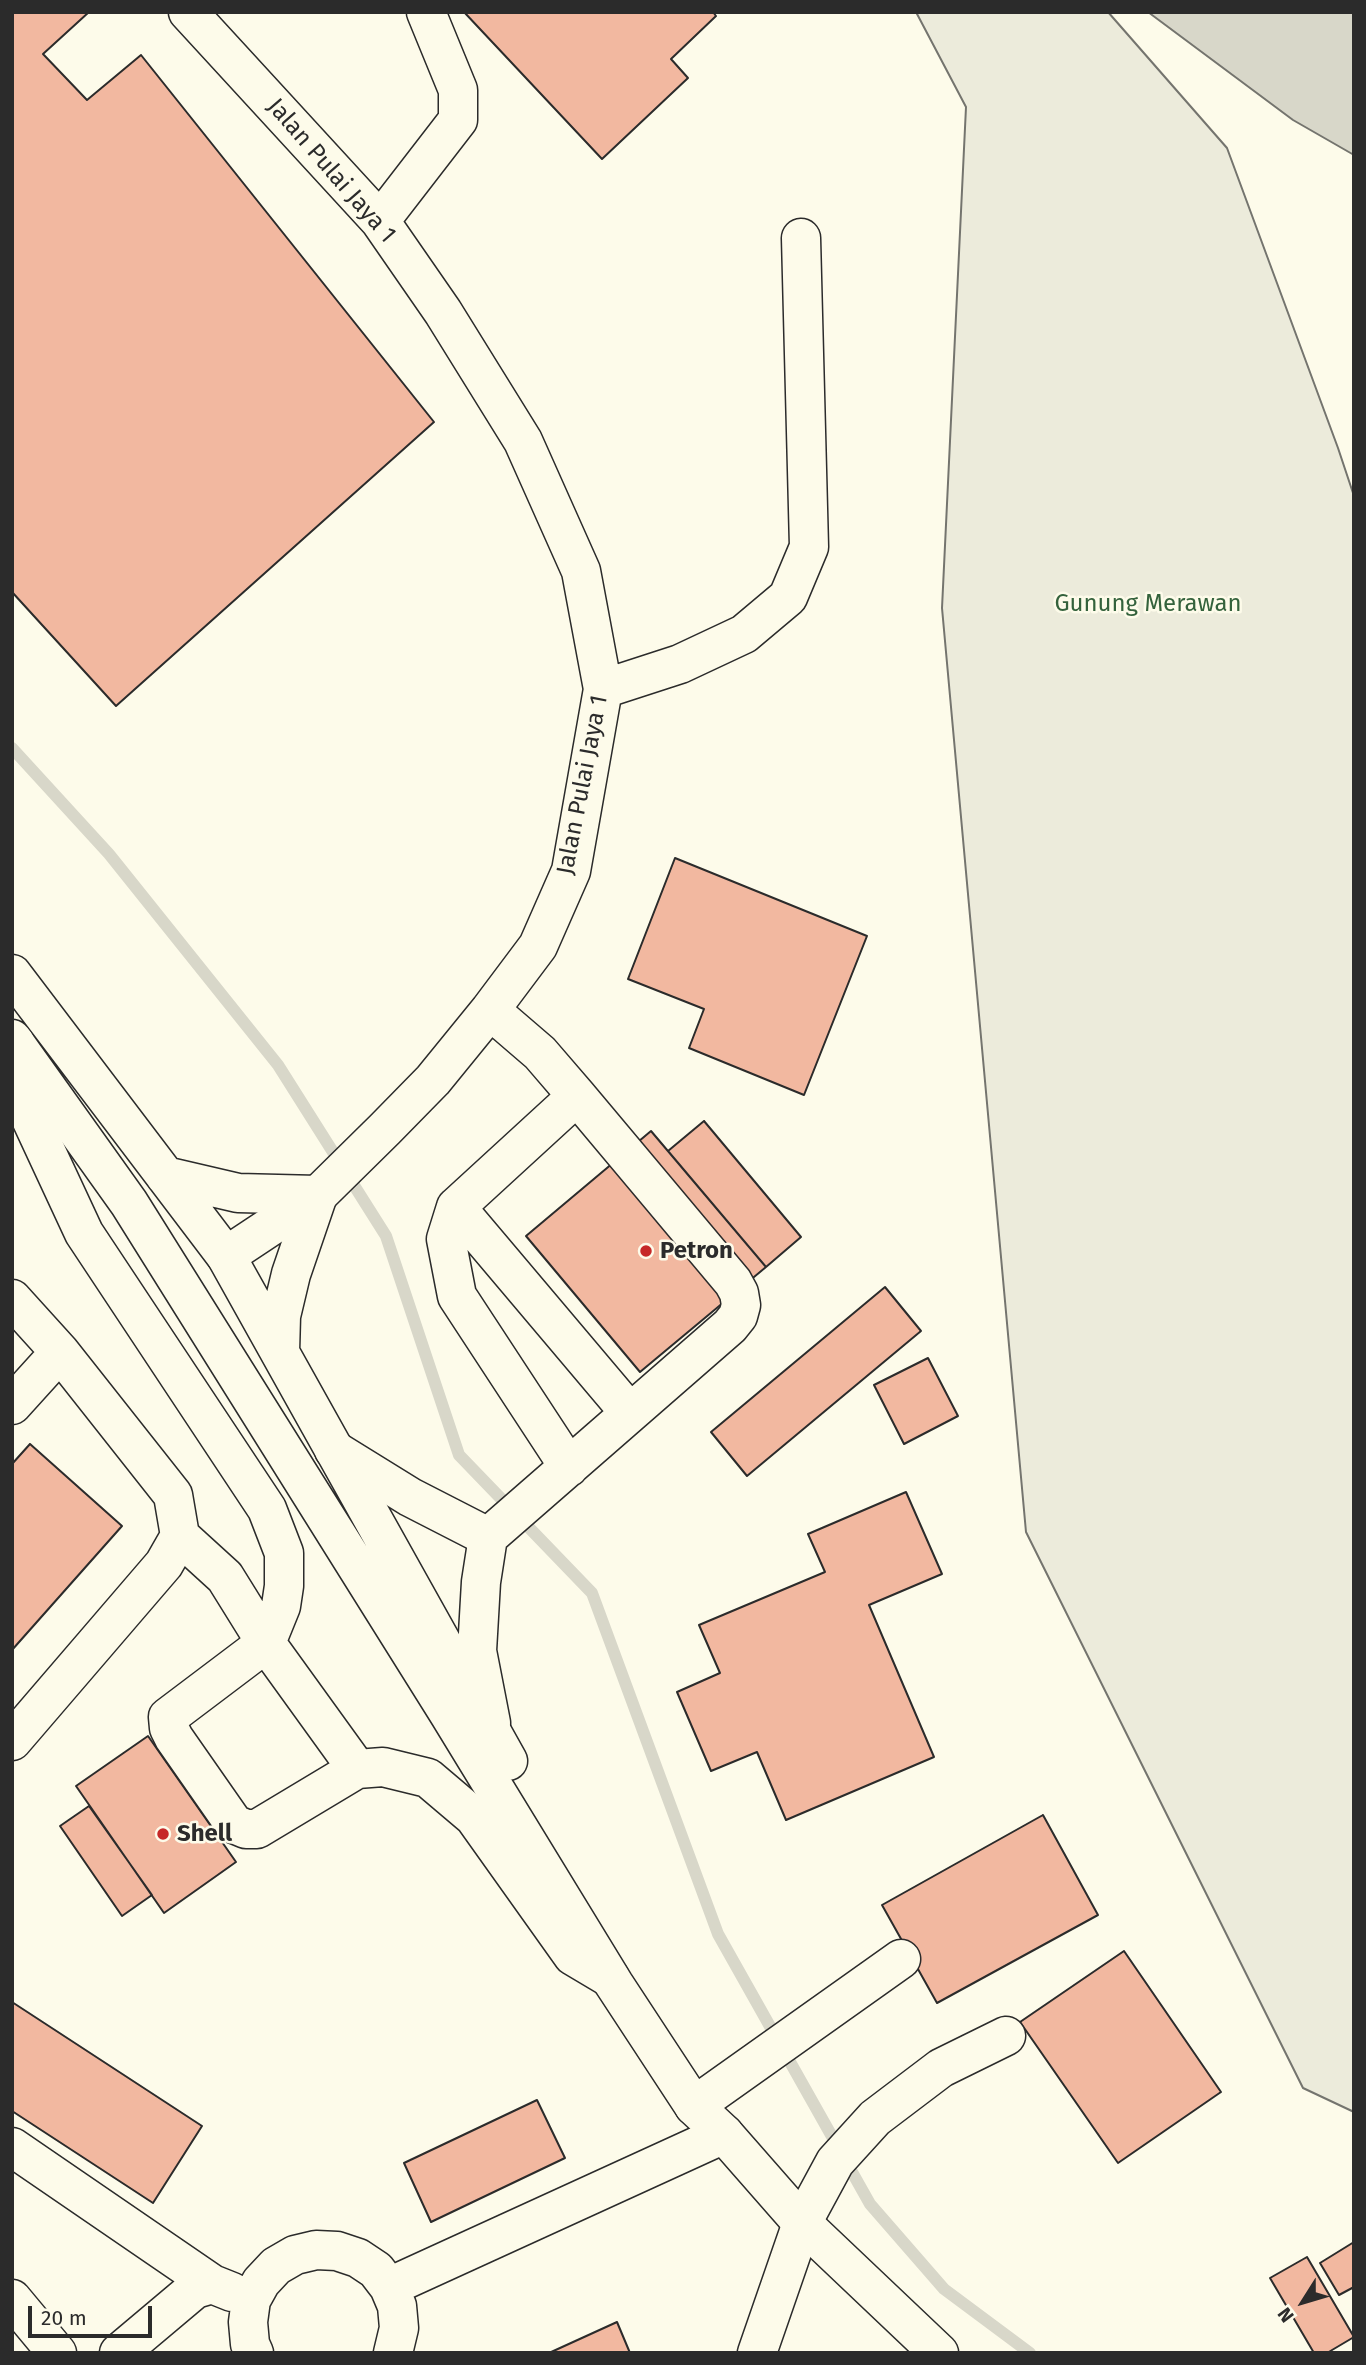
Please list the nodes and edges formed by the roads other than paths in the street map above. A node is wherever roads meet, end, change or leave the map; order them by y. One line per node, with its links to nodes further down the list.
1 (188, 12): 3 (main road, Jalan Pulai Jaya 1)
2 (426, 12): 3 (main road)
3 (380, 221): 5 (main road, Jalan Pulai Jaya 1)
4 (801, 238): 5 (main road)
5 (603, 689): 7 (main road, Jalan Pulai Jaya 1)
6 (12, 974): 10 (main road)
7 (490, 1010): 9 (main road); 11 (main road, Jalan Pulai Jaya 1)
8 (14, 1041): 12 (main road); 25 (main road)
9 (577, 1096): 13 (main road); 20 (main road)
10 (165, 1176): 11 (main road); 14 (main road)
11 (323, 1190): 14 (main road, Jalan Pulai Jaya 1); 17 (main road)
12 (129, 1203): 14 (main road); 19 (main road)
13 (456, 1207): 20 (main road); 22 (main road)
14 (226, 1256): 17 (main road); 19 (main road)
15 (12, 1299): 16 (main road)
16 (60, 1352): 18 (main road); 24 (main road)
17 (280, 1352): 21 (main road)
18 (12, 1405)
19 (256, 1405): 30 (main road)
20 (630, 1413): 22 (main road)
21 (334, 1450): 23 (main road); 26 (main road)
22 (561, 1474): 23 (main road)
23 (495, 1531): 26 (main road)
24 (180, 1536): 25 (main road); 27 (main road)
25 (266, 1643): 28 (main road); 28 (main road)
26 (495, 1739): 32 (main road)
27 (12, 1741)
28 (357, 1769): 30 (main road)
29 (901, 1959): 32 (main road)
30 (610, 1978): 32 (main road)
31 (1006, 2036): 35 (main road)
32 (703, 2099): 33 (main road)
33 (724, 2134): 35 (main road); 37 (main road)
34 (12, 2147): 36 (main road)
35 (802, 2223): 44 (main road); 45 (main road)
36 (212, 2284): 39 (main road); 40 (main road)
37 (389, 2287): 39 (main road); 43 (main road)
38 (12, 2299): 41 (main road)
39 (251, 2300): 42 (main road)
40 (135, 2348)
41 (57, 2353)
42 (254, 2353)
43 (393, 2353)
44 (757, 2353)
45 (939, 2353)

